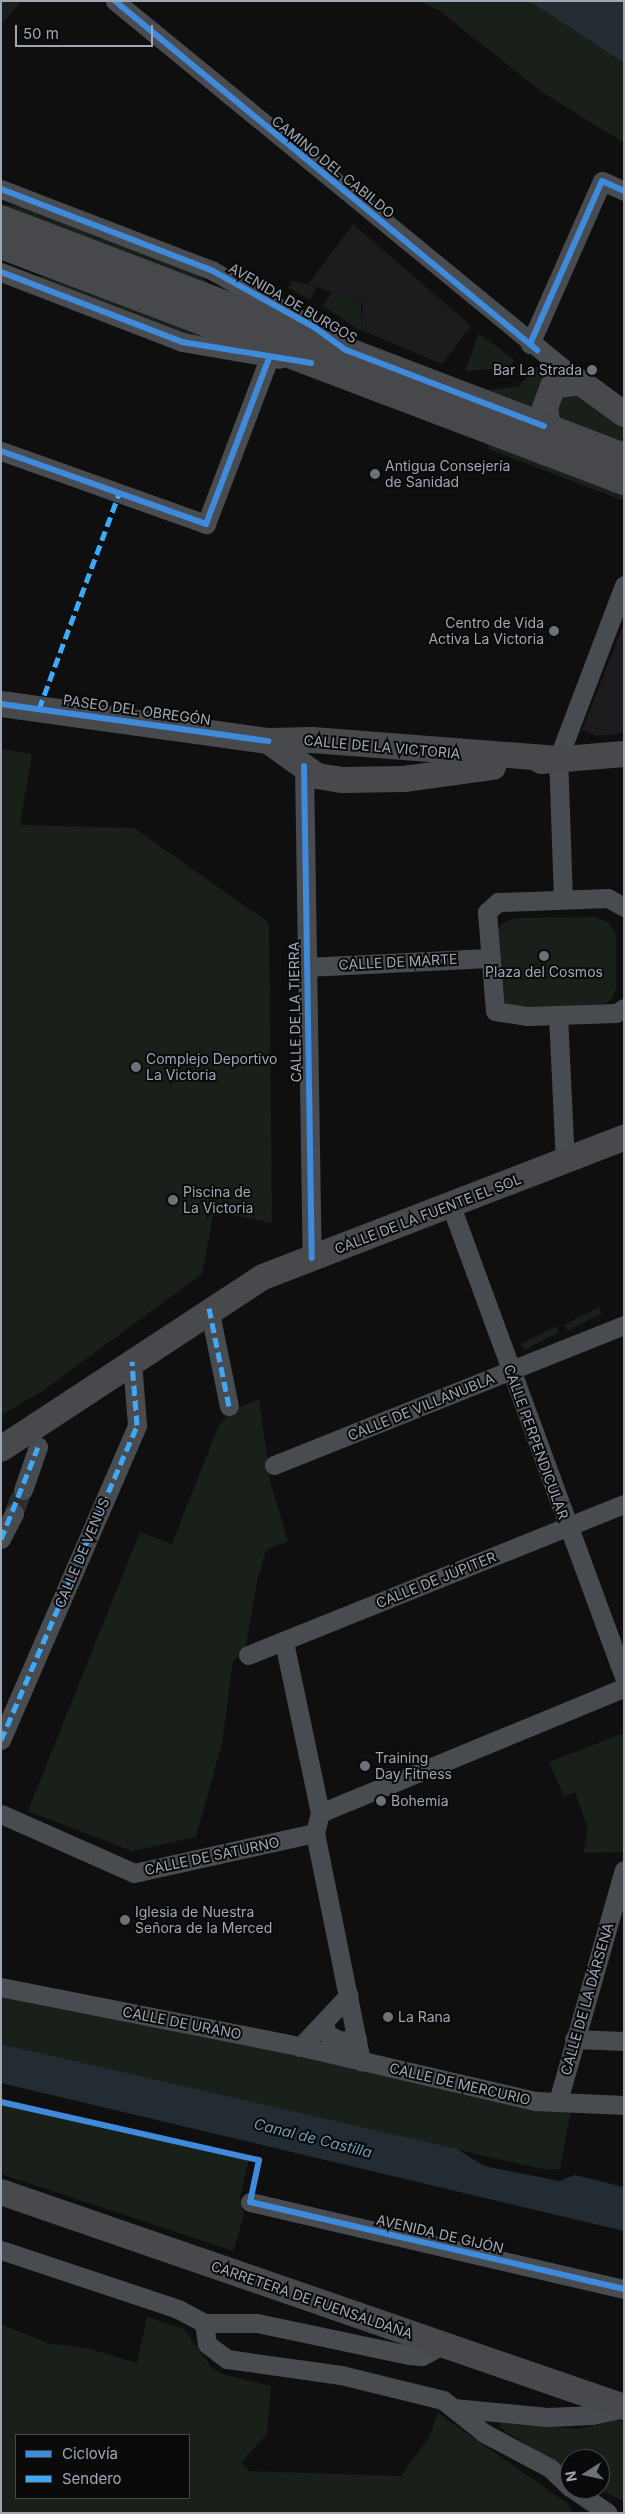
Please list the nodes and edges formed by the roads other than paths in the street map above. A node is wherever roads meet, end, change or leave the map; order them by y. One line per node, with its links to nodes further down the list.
1 (115, 1): 9 (street, CAMINO DEL CABILDO)
2 (5, 191): 10 (street, AVENIDA DE BURGOS)
3 (624, 191): 9 (street)
4 (1, 219): 10 (highway, AVENIDA DE BURGOS)
5 (1, 245): 7 (highway)
6 (1, 254): 7 (street)
7 (36, 258): 12 (highway)
8 (2, 276): 11 (street)
9 (533, 347): 13 (street, CAMINO DEL CABILDO); 14 (street, CAMINO DEL CABILDO)
10 (346, 350): 16 (highway, AVENIDA DE BURGOS)
11 (269, 358): 12 (street); 17 (street)
12 (311, 363): 18 (highway)
13 (580, 382): 14 (street); 15 (street, CAMINO DEL CABILDO)
14 (553, 386): 16 (street)
15 (624, 414)
16 (544, 426): 18 (street); 19 (highway, AVENIDA DE BURGOS)
17 (1, 451)
18 (553, 455): 20 (highway)
19 (624, 457)
20 (624, 481)
21 (624, 585): 26 (street)
22 (1, 704): 23 (street, PASEO DEL OBREGÓN)
23 (268, 741): 24 (street, CALLE DE LA VICTORIA); 27 (street, CALLE DE LA VICTORIA)
24 (373, 747): 26 (street, CALLE DE LA VICTORIA); 27 (street)
25 (624, 754): 26 (street, CALLE DE LA VICTORIA)
26 (558, 759): 27 (street, CALLE DE LA VICTORIA); 28 (street)
27 (304, 766): 31 (street, CALLE DE LA TIERRA)
28 (563, 900): 29 (street); 30 (street)
29 (618, 900)
30 (489, 958): 31 (street, CALLE DE MARTE); 33 (street)
31 (306, 966): 37 (street, CALLE DE LA TIERRA)
32 (624, 1008): 33 (street)
33 (558, 1015): 35 (street)
34 (624, 1138): 35 (street, CALLE DE LA FUENTE EL SOL)
35 (565, 1162): 36 (street, CALLE DE LA FUENTE EL SOL)
36 (450, 1206): 37 (street, CALLE DE LA FUENTE EL SOL); 41 (street, CALLE PERPENDICULAR)
37 (312, 1258): 38 (street, CALLE DE LA FUENTE EL SOL)
38 (209, 1308): 40 (street, CALLE DE LA FUENTE EL SOL); 42 (street)
39 (624, 1325): 41 (street, CALLE DE VILLANUBLA)
40 (132, 1361): 44 (street, CALLE DE LA FUENTE EL SOL); 55 (street, CALLE DE VENUS)
41 (510, 1372): 45 (street, CALLE DE VILLANUBLA); 49 (street, CALLE PERPENDICULAR)
42 (229, 1406)
43 (38, 1447): 46 (street)
44 (1, 1449)
45 (274, 1465)
46 (23, 1490)
47 (624, 1504): 49 (street, CALLE DE JÚPITER)
48 (14, 1513): 50 (street)
49 (567, 1526): 51 (street, CALLE DE JÚPITER); 53 (street, CALLE PERPENDICULAR)
50 (1, 1539)
51 (284, 1642): 52 (street, CALLE DE JÚPITER); 56 (street)
52 (248, 1655)
53 (624, 1677)
54 (624, 1688): 56 (street)
55 (1, 1740)
56 (320, 1813): 58 (street)
57 (1, 1814): 58 (street, CALLE DE SATURNO)
58 (315, 1833): 61 (street)
59 (624, 1870): 64 (street, CALLE DE LA DÁRSENA)
60 (1, 1987): 66 (street, CALLE DE URANO)
61 (349, 1995): 62 (street); 63 (street)
62 (324, 2023): 63 (street); 66 (street)
63 (357, 2038): 67 (street)
64 (574, 2039): 65 (street); 68 (street, CALLE DE LA DÁRSENA)
65 (624, 2042)
66 (300, 2047): 67 (street, CALLE DE URANO)
67 (361, 2061): 68 (street, CALLE DE MERCURIO)
68 (558, 2101): 69 (street, CALLE DE MERCURIO)
69 (624, 2105)
70 (1, 2192): 75 (street, CARRETERA DE FUENSALDAÑA)
71 (250, 2202): 73 (street, AVENIDA DE GIJÓN)
72 (1, 2250): 74 (street)
73 (624, 2290)
74 (204, 2323): 75 (street); 77 (street)
75 (442, 2345): 76 (street, CARRETERA DE FUENSALDAÑA)
76 (624, 2407): 77 (street)
77 (452, 2408): 78 (street)
78 (560, 2477)
79 (588, 2499): 80 (street)
80 (608, 2513)

